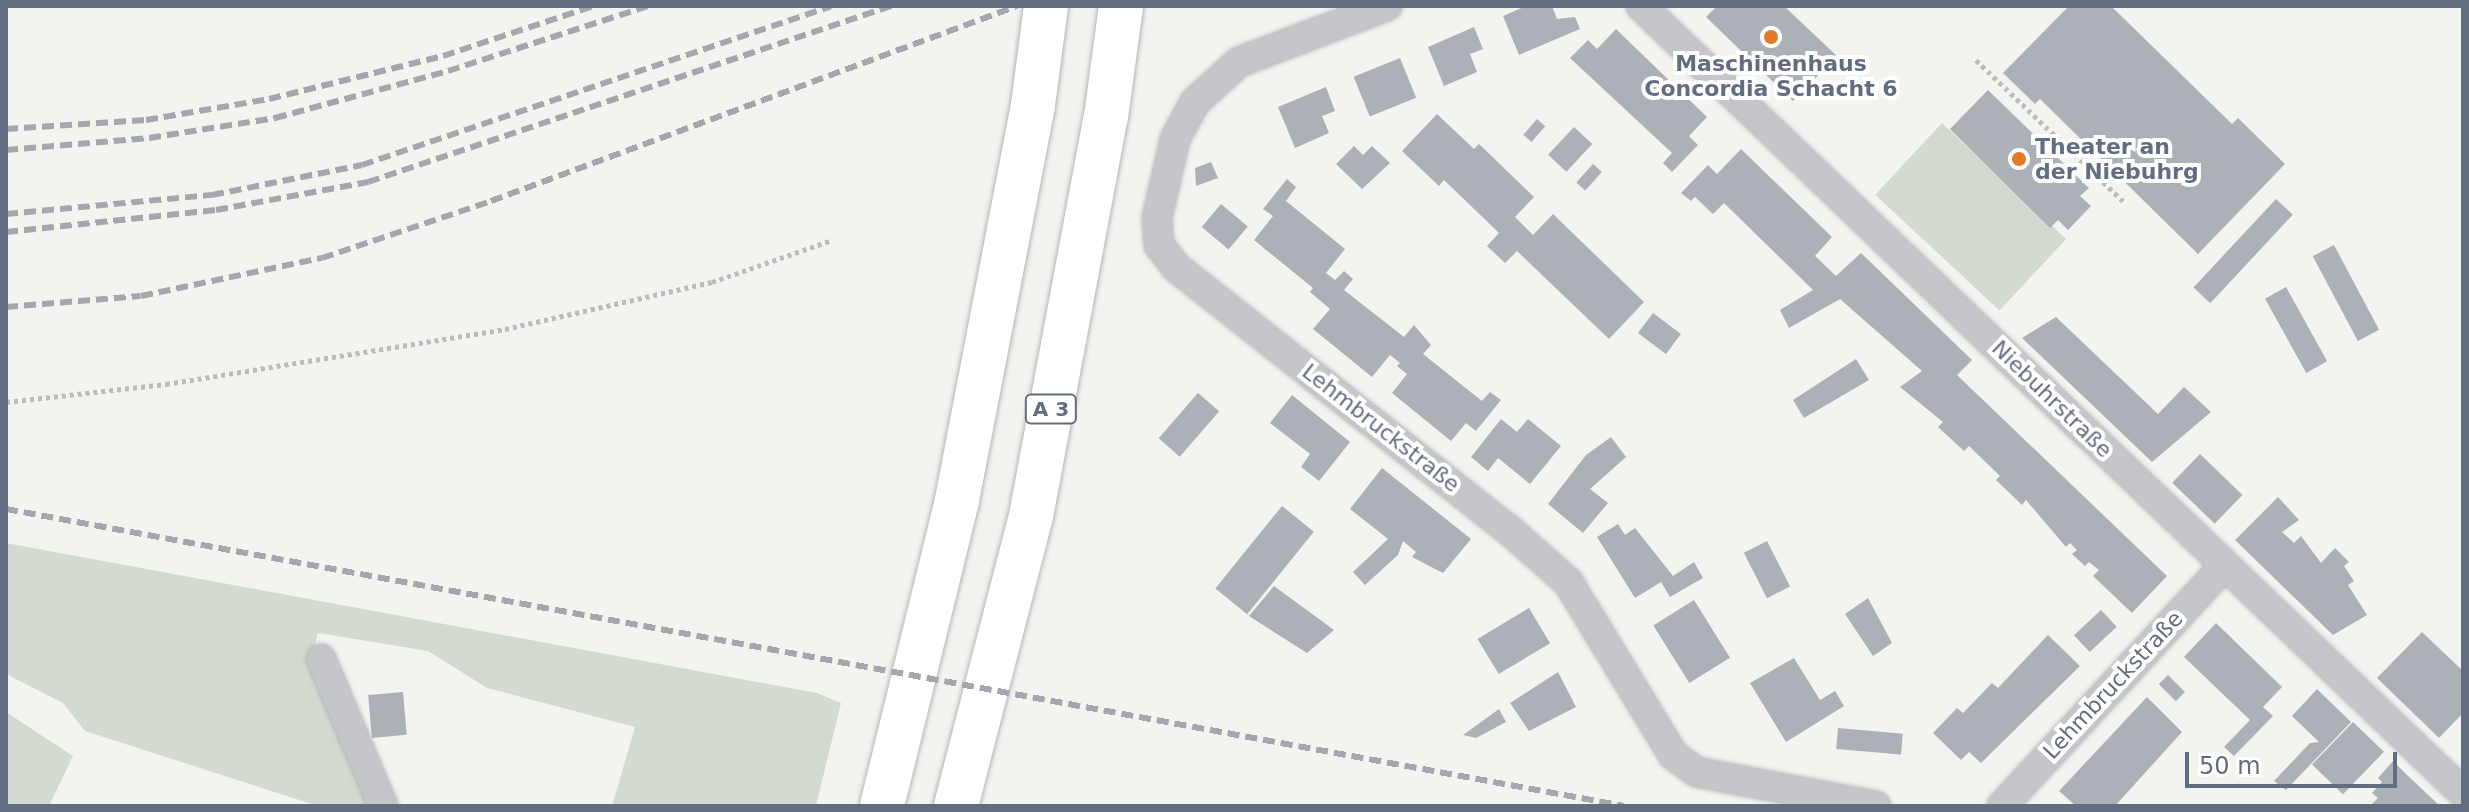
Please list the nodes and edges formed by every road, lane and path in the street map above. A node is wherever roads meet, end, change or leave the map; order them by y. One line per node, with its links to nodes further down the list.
1 (1046, 6): 13 (highway)
2 (1121, 6): 14 (highway, A 3)
3 (1387, 6): 15 (street, Lehmbruckstraße)
4 (1641, 6): 9 (street, Niebuhrstraße)
5 (1976, 60): 6 (path)
6 (2123, 201)
7 (832, 240): 8 (path)
8 (6, 402)
9 (2225, 565): 11 (street, Niebuhrstraße); 16 (street, Lehmbruckstraße)
10 (321, 659): 12 (street)
11 (2463, 793)
12 (383, 806)
13 (882, 806)
14 (956, 806)
15 (1876, 806)
16 (2002, 806)

